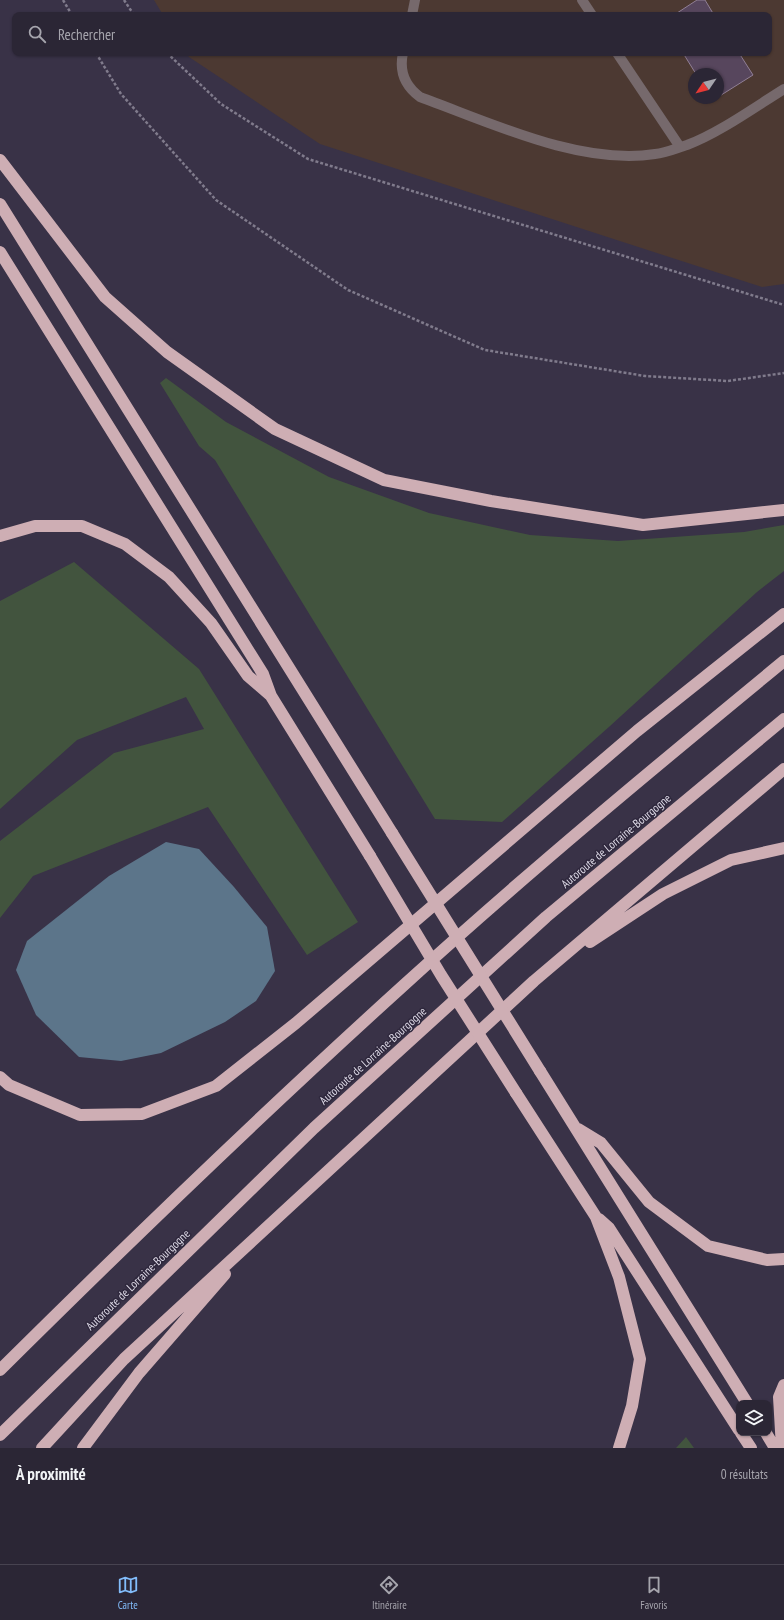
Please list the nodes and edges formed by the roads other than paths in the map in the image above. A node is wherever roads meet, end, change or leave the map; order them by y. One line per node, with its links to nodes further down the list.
1 (415, 0): 3 (lane)
2 (582, 0): 4 (lane)
3 (413, 12)
4 (590, 12)
5 (402, 56): 8 (lane)
6 (620, 56): 8 (lane)
7 (784, 89): 8 (lane)
8 (680, 147)
9 (0, 160): 12 (highway)
10 (0, 204): 22 (highway, bridge)
11 (0, 252): 16 (highway)
12 (784, 510)
13 (0, 536): 16 (highway)
14 (784, 614): 21 (highway)
15 (784, 661): 26 (highway)
16 (271, 696): 23 (highway, bridge)
17 (784, 718): 30 (highway, Autoroute de Lorraine-Bourgogne)
18 (784, 769): 20 (highway)
19 (784, 848): 20 (highway)
20 (546, 971): 24 (highway)
21 (0, 1077)
22 (576, 1128): 25 (highway); 28 (highway)
23 (596, 1217): 29 (highway); 35 (highway)
24 (268, 1225): 33 (highway); 34 (highway)
25 (784, 1259)
26 (0, 1370)
27 (784, 1385): 38 (highway)
28 (745, 1400)
29 (736, 1425)
30 (0, 1435)
31 (743, 1436): 36 (highway)
32 (768, 1436): 37 (highway)
33 (42, 1448)
34 (83, 1448)
35 (619, 1448)
36 (751, 1448)
37 (775, 1448)
38 (782, 1448)

